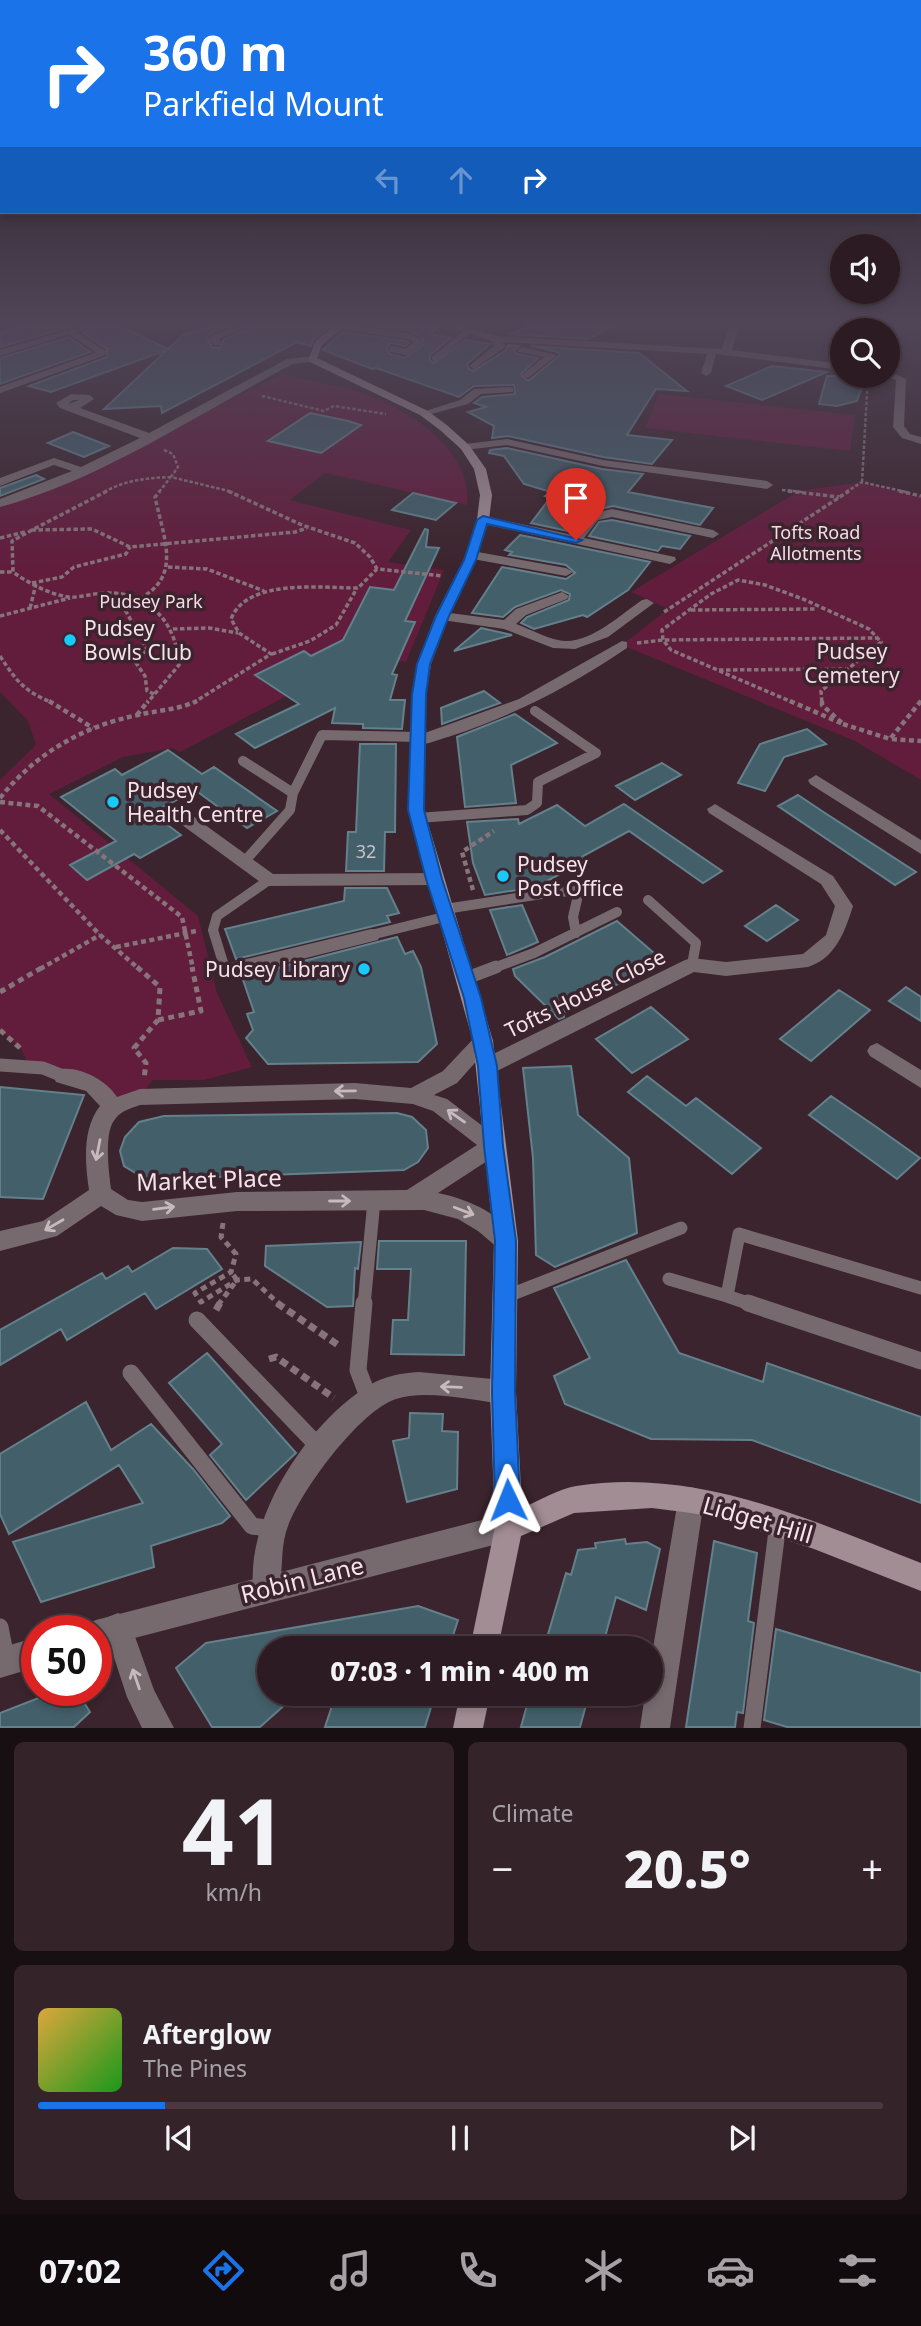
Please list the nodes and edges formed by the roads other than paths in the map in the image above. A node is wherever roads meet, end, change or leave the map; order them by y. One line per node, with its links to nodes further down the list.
1 (209, 406): 7 (street)
2 (410, 406): 6 (main road)
3 (447, 406): 6 (street)
4 (899, 406): 8 (street)
5 (72, 408): 7 (street)
6 (421, 411): 9 (main road)
7 (151, 438): 10 (street)
8 (921, 441)
9 (466, 447): 12 (street); 14 (main road)
10 (82, 471): 11 (street); 13 (street)
11 (0, 482)
12 (767, 485)
13 (0, 503)
14 (483, 520): 16 (street); 17 (main road)
15 (713, 534): 16 (street)
16 (576, 540): 18 (street)
17 (472, 555): 19 (street); 22 (main road)
18 (670, 560)
19 (566, 572)
20 (562, 596): 23 (street)
21 (647, 603): 23 (street)
22 (442, 616): 23 (street); 26 (main road)
23 (507, 625)
24 (622, 645): 26 (street)
25 (535, 711): 32 (lane)
26 (417, 739): 29 (lane); 32 (main road)
27 (243, 761): 29 (lane)
28 (816, 780): 33 (street)
29 (293, 793): 34 (lane)
30 (715, 809): 42 (street, Tofts House Close)
31 (173, 810): 34 (street)
32 (418, 818): 35 (main road)
33 (921, 848)
34 (244, 862): 36 (street)
35 (434, 879): 36 (street); 39 (main road)
36 (270, 880): 43 (lane)
37 (648, 900): 42 (lane)
38 (617, 912): 40 (lane)
39 (447, 913): 40 (lane); 41 (lane); 44 (main road)
40 (576, 933): 44 (lane)
41 (371, 935): 43 (street)
42 (692, 965): 48 (street, Tofts House Close)
43 (226, 971)
44 (467, 978): 45 (main road)
45 (483, 1041): 48 (main road); 51 (street)
46 (877, 1051): 50 (street)
47 (0, 1065): 49 (lane)
48 (488, 1066): 53 (main road)
49 (63, 1076): 52 (street)
50 (921, 1080)
51 (413, 1096): 52 (street, one-way to 52); 53 (street, one-way to 51)
52 (112, 1109): 54 (street, one-way to 54)
53 (494, 1146): 55 (street, Market Place); 59 (main road)
54 (101, 1194): 56 (street, Market Place, one-way to 56); 58 (street, one-way to 58)
55 (414, 1198): 56 (street, Market Place); 59 (street, Market Place, one-way to 59)
56 (374, 1201): 68 (lane)
57 (681, 1228): 63 (lane)
58 (0, 1241)
59 (506, 1241): 63 (main road)
60 (668, 1279): 62 (lane)
61 (921, 1288): 62 (lane)
62 (727, 1296): 65 (lane)
63 (505, 1297): 67 (main road)
64 (197, 1320): 69 (lane)
65 (921, 1361)
66 (131, 1373): 73 (lane)
67 (503, 1392): 68 (street, one-way to 68); 72 (main road)
68 (360, 1408): 69 (street)
69 (320, 1448): 73 (street)
70 (691, 1500): 71 (main road, Lidget Hill); 72 (main road, Lidget Hill); 85 (street)
71 (778, 1523): 74 (main road, Lidget Hill); 86 (lane)
72 (509, 1527): 75 (street, Robin Lane); 78 (main road)
73 (272, 1529): 75 (street)
74 (921, 1577)
75 (266, 1588): 77 (street, Robin Lane)
76 (0, 1627): 81 (lane)
77 (112, 1629)
78 (486, 1636)
79 (112, 1640): 83 (street, one-way to 79)
80 (21, 1657): 81 (street)
81 (4, 1662)
82 (472, 1706): 84 (main road)
83 (159, 1727)
84 (468, 1727)
85 (655, 1727)
86 (752, 1727)

